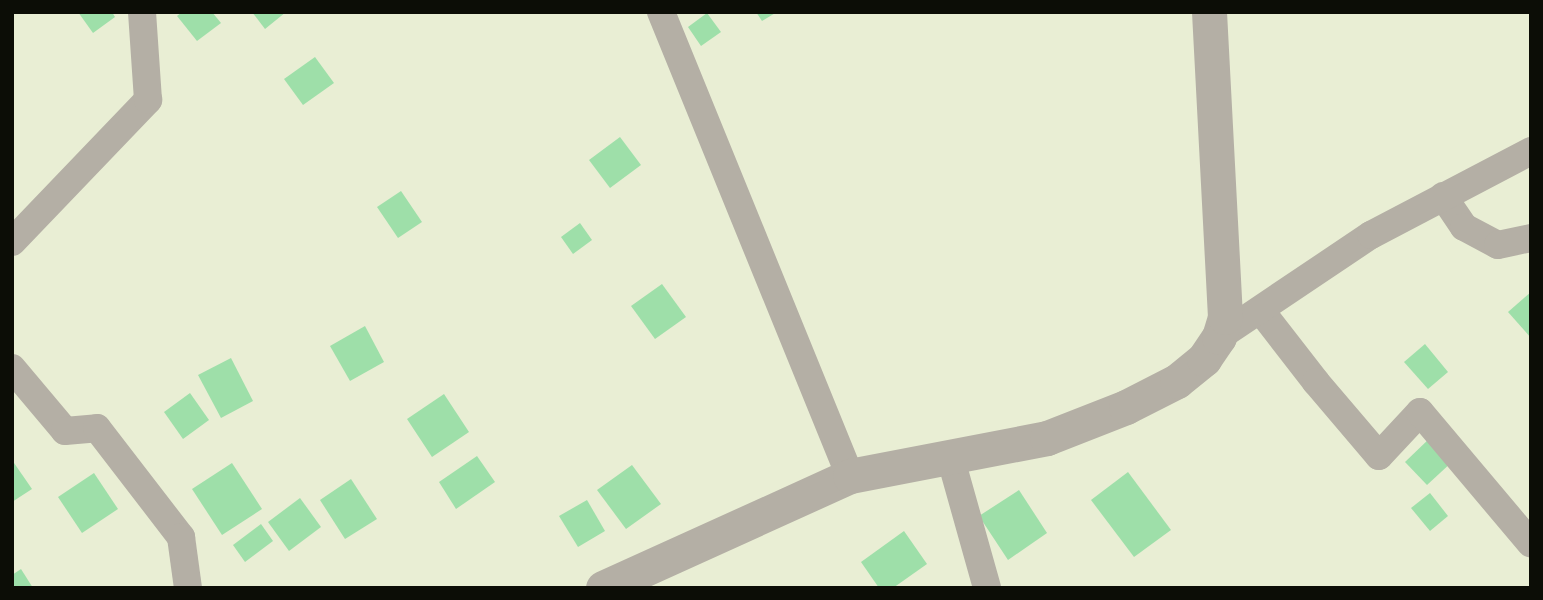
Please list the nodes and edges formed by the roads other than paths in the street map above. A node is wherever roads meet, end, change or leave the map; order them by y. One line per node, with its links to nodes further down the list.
1 (142, 12): 7 (street)
2 (661, 12): 12 (street)
3 (1209, 12): 9 (street)
4 (1531, 151): 5 (street)
5 (1443, 196): 6 (street); 8 (street)
6 (1531, 238)
7 (12, 242)
8 (1261, 311): 9 (street); 13 (street)
9 (1219, 337): 11 (street)
10 (12, 368): 14 (street)
11 (950, 457): 12 (street); 16 (street)
12 (850, 476): 15 (street)
13 (1531, 544)
14 (188, 588)
15 (603, 588)
16 (987, 588)

